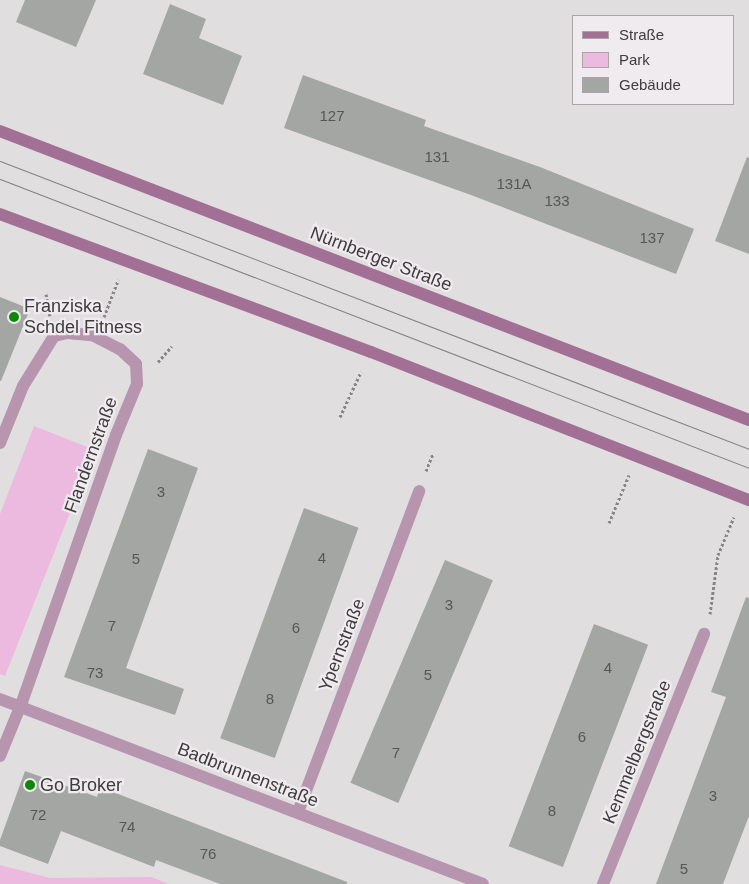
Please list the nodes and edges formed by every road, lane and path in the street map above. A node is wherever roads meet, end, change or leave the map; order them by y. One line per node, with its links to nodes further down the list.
1 (0, 131): 7 (main road, Nürnberger Straße)
2 (0, 214): 3 (main road)
3 (126, 258): 4 (path); 5 (main road)
4 (104, 317)
5 (371, 352): 6 (path); 9 (main road)
6 (340, 417)
7 (749, 420)
8 (0, 443): 15 (street, Flandernstraße)
9 (637, 455): 11 (main road); 12 (path)
10 (419, 491): 17 (street, Ypernstraße)
11 (746, 499): 13 (path)
12 (609, 523)
13 (704, 634): 19 (street, Kemmelbergstraße)
14 (0, 699): 15 (street, Badbrunnenstraße)
15 (20, 707): 16 (street, Flandernstraße); 17 (street, Badbrunnenstraße)
16 (0, 756)
17 (298, 812): 18 (street, Badbrunnenstraße)
18 (483, 884)
19 (603, 884)

